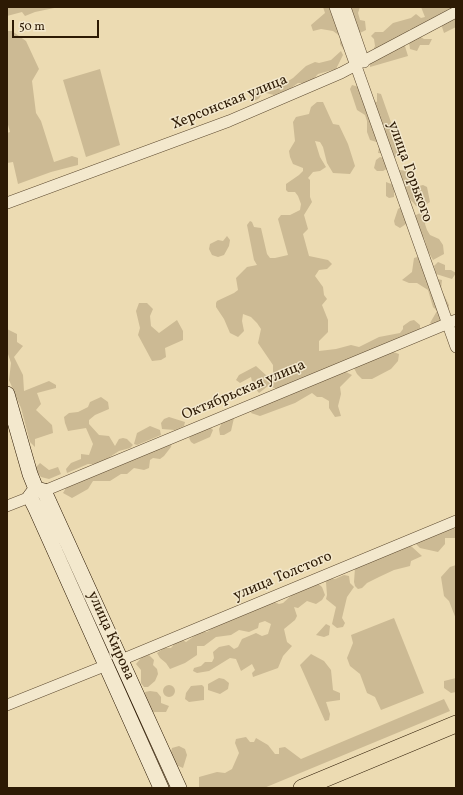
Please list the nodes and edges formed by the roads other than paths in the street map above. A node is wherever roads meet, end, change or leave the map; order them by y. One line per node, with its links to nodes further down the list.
1 (335, 7): 4 (street, улица Горького)
2 (345, 7): 4 (street, улица Горького)
3 (456, 12): 4 (street, Херсонская улица)
4 (359, 64): 5 (street, Херсонская улица); 6 (street, улица Горького)
5 (7, 202)
6 (452, 321): 7 (street, улица Горького); 9 (street, Октябрьская улица)
7 (456, 347)
8 (7, 394): 9 (main road, улица Кирова)
9 (37, 492): 10 (street, Октябрьская улица); 12 (main road, улица Кирова); 13 (main road, улица Кирова)
10 (7, 506)
11 (456, 521): 12 (street, улица Толстого)
12 (121, 660): 17 (main road, улица Кирова)
13 (107, 665): 14 (street); 16 (main road, улица Кирова)
14 (7, 705)
15 (456, 724): 18 (main road)
16 (161, 788)
17 (179, 788)
18 (302, 788)

